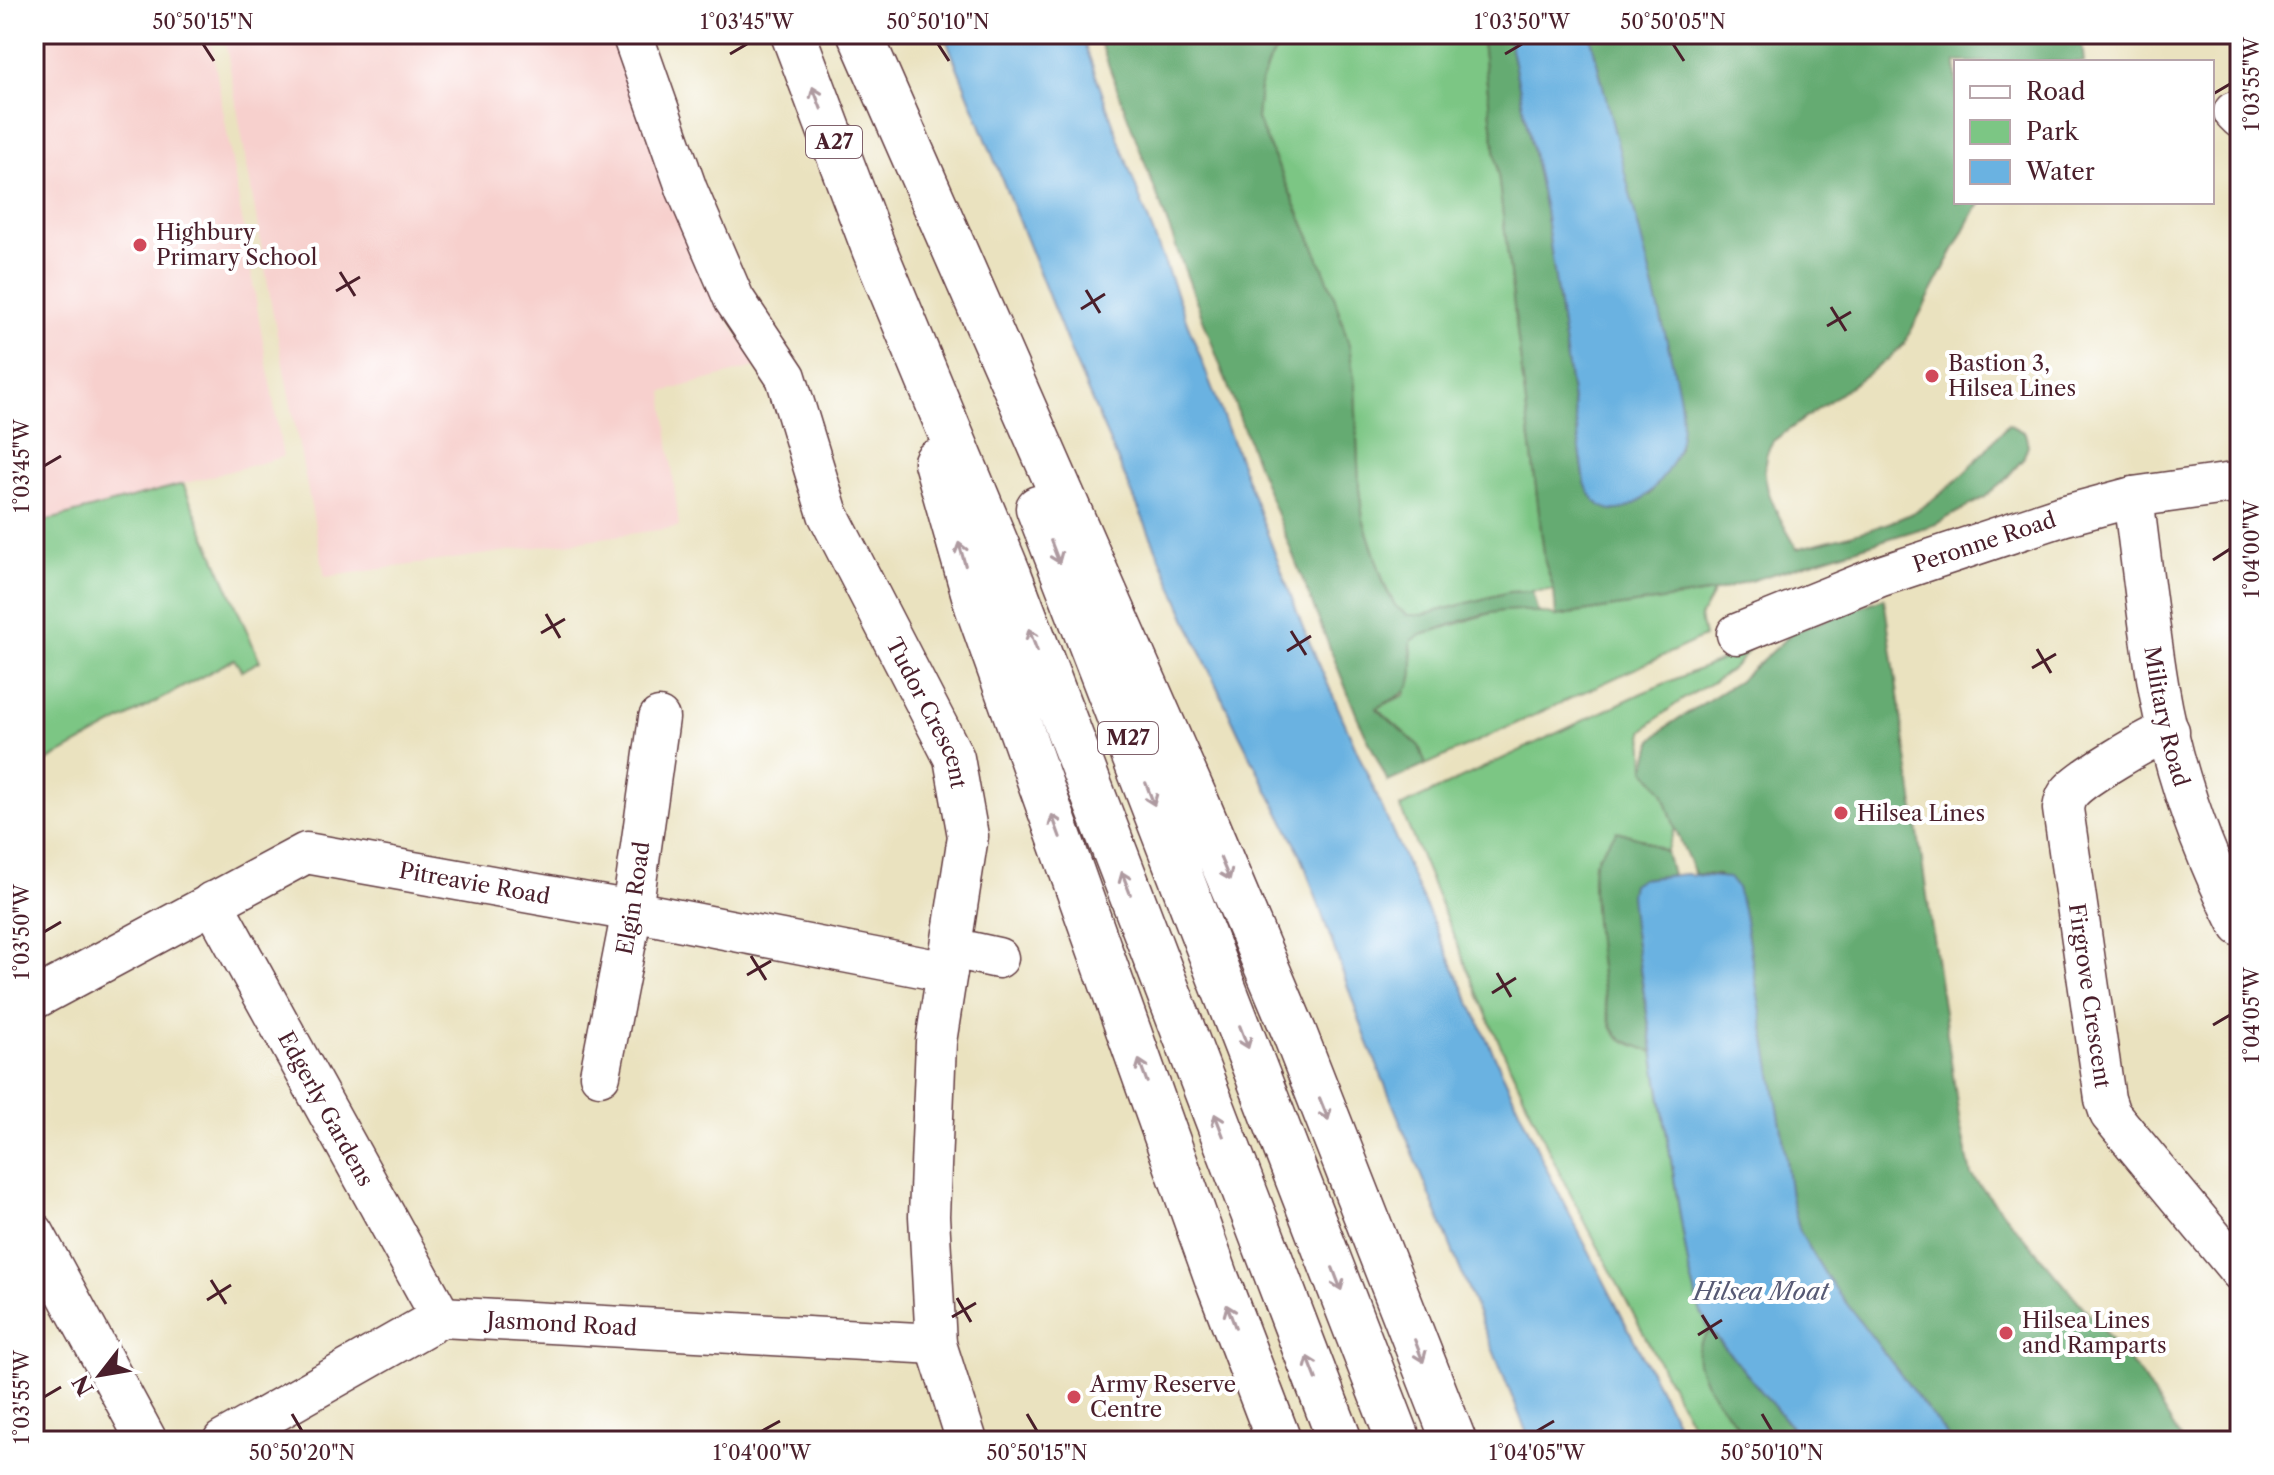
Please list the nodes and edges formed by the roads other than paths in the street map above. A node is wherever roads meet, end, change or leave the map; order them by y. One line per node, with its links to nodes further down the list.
1 (632, 34): 14 (street, Tudor Crescent)
2 (793, 34): 4 (highway, A27, one-way to 2)
3 (859, 34): 26 (highway, M27, one-way to 26); 27 (highway, one-way to 27)
4 (874, 249): 24 (highway, one-way to 4); 25 (highway, M27, one-way to 4)
5 (2240, 482): 6 (street, Peronne Road)
6 (2133, 497): 7 (street, Peronne Road); 9 (street, Military Road)
7 (1737, 634)
8 (659, 718): 11 (street, Elgin Road)
9 (2169, 731): 12 (street, Military Road); 18 (street, Firgrove Crescent)
10 (212, 902): 11 (street, Pitreavie Road); 15 (street, Pitreavie Road); 19 (street, Edgerly Gardens)
11 (632, 911): 14 (street, Pitreavie Road); 16 (street, Elgin Road)
12 (2240, 926)
13 (998, 958): 14 (street)
14 (950, 960): 20 (street, Tudor Crescent)
15 (34, 999)
16 (600, 1075)
17 (34, 1233): 21 (street)
18 (2240, 1271)
19 (441, 1317): 20 (street, Jasmond Road); 22 (street)
20 (936, 1344): 23 (street, Tudor Crescent)
21 (147, 1441)
22 (223, 1441)
23 (967, 1441)
24 (1279, 1441)
25 (1340, 1441)
26 (1399, 1441)
27 (1454, 1441)

